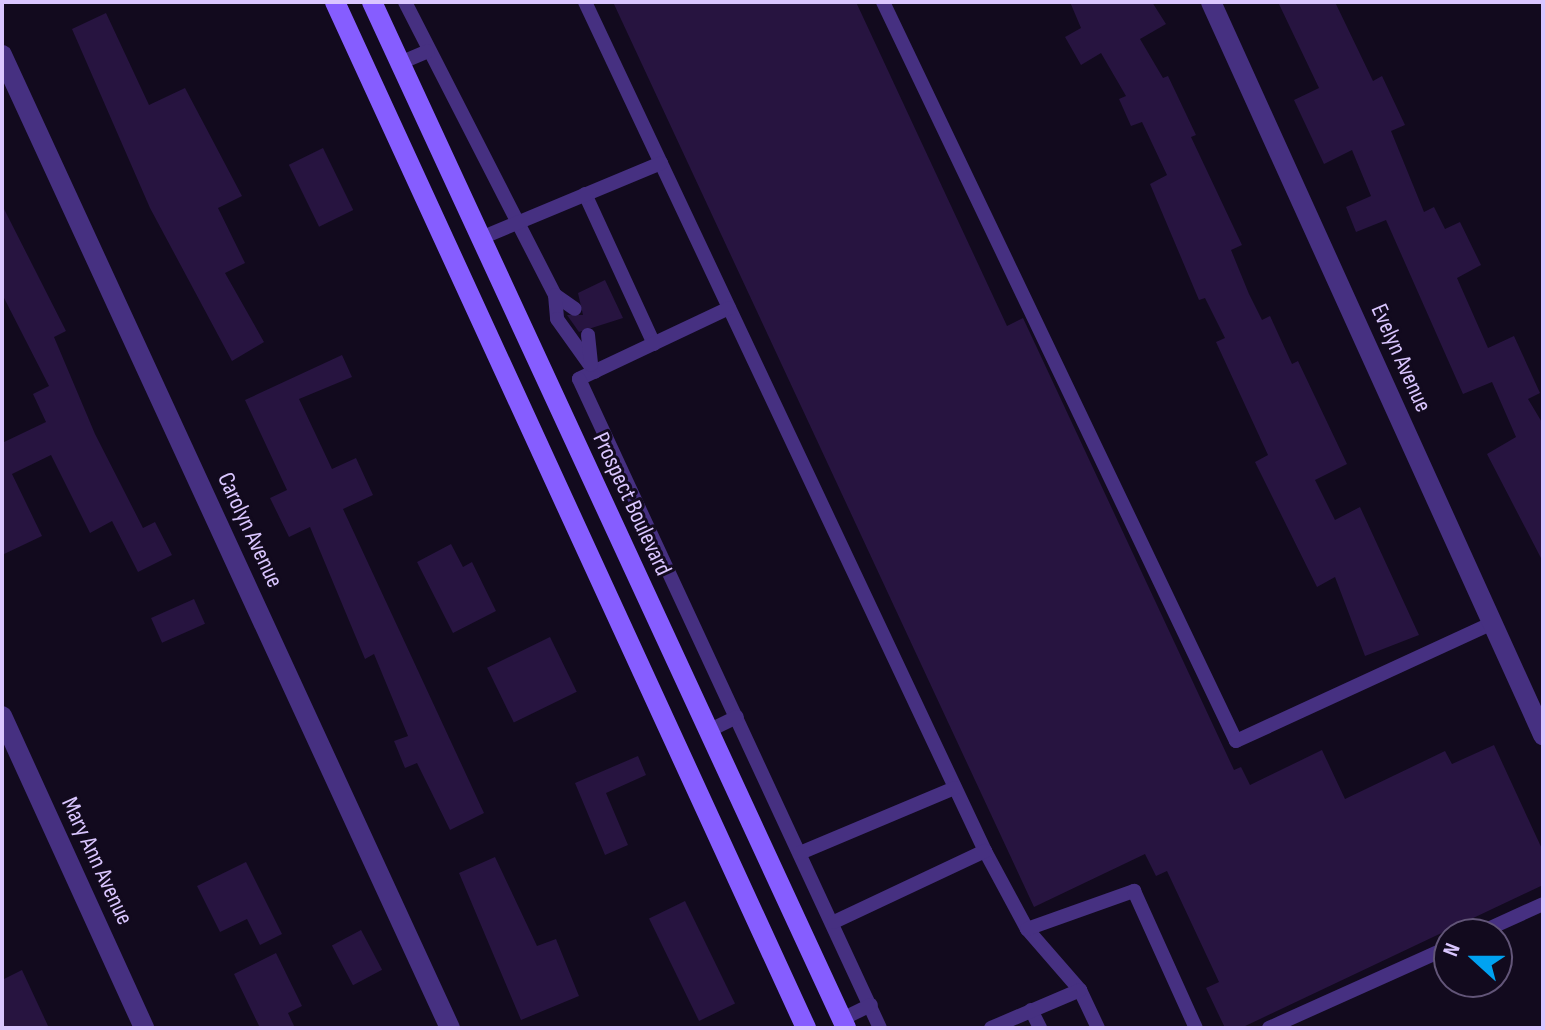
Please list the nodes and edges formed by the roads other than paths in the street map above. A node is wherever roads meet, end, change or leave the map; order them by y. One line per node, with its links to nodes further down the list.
1 (335, 2): 43 (main road)
2 (372, 2): 9 (main road, Prospect Boulevard)
3 (405, 2): 7 (lane)
4 (585, 2): 10 (lane)
5 (883, 2): 24 (lane)
6 (1211, 2): 24 (street, Evelyn Avenue)
7 (428, 51): 9 (lane); 12 (lane)
8 (2, 55): 42 (street, Carolyn Avenue)
9 (400, 63): 13 (main road, Prospect Boulevard)
10 (661, 163): 11 (lane); 15 (lane)
11 (585, 194): 12 (lane); 18 (lane)
12 (517, 223): 13 (lane); 14 (lane)
13 (481, 238): 21 (main road, Prospect Boulevard)
14 (555, 295): 16 (lane); 19 (lane)
15 (729, 308): 18 (lane); 29 (lane)
16 (575, 309)
17 (588, 335): 19 (lane)
18 (654, 344): 19 (lane)
19 (593, 368): 20 (lane)
20 (579, 379): 21 (lane); 22 (lane)
21 (552, 393): 23 (main road, Prospect Boulevard)
22 (610, 447): 23 (lane); 26 (lane)
23 (584, 461): 27 (main road, Prospect Boulevard)
24 (1492, 623): 28 (street, Evelyn Avenue)
25 (2, 716): 41 (street, Mary Ann Avenue)
26 (737, 717): 27 (lane); 31 (lane)
27 (708, 731): 40 (main road, Prospect Boulevard)
28 (1543, 735)
29 (955, 788): 30 (lane); 31 (lane)
30 (985, 851): 34 (lane); 35 (lane)
31 (800, 853): 34 (lane)
32 (1543, 904): 33 (lane)
33 (1512, 918)
34 (834, 922): 38 (lane)
35 (1027, 929): 37 (lane); 48 (lane)
36 (1433, 954): 49 (lane)
37 (1080, 990): 39 (lane); 47 (lane)
38 (871, 1005): 40 (lane); 44 (lane)
39 (1031, 1010): 45 (lane); 46 (lane)
40 (844, 1024)
41 (144, 1028)
42 (450, 1028)
43 (806, 1028)
44 (880, 1028)
45 (991, 1028)
46 (1040, 1028)
47 (1098, 1028)
48 (1196, 1028)
49 (1269, 1028)

